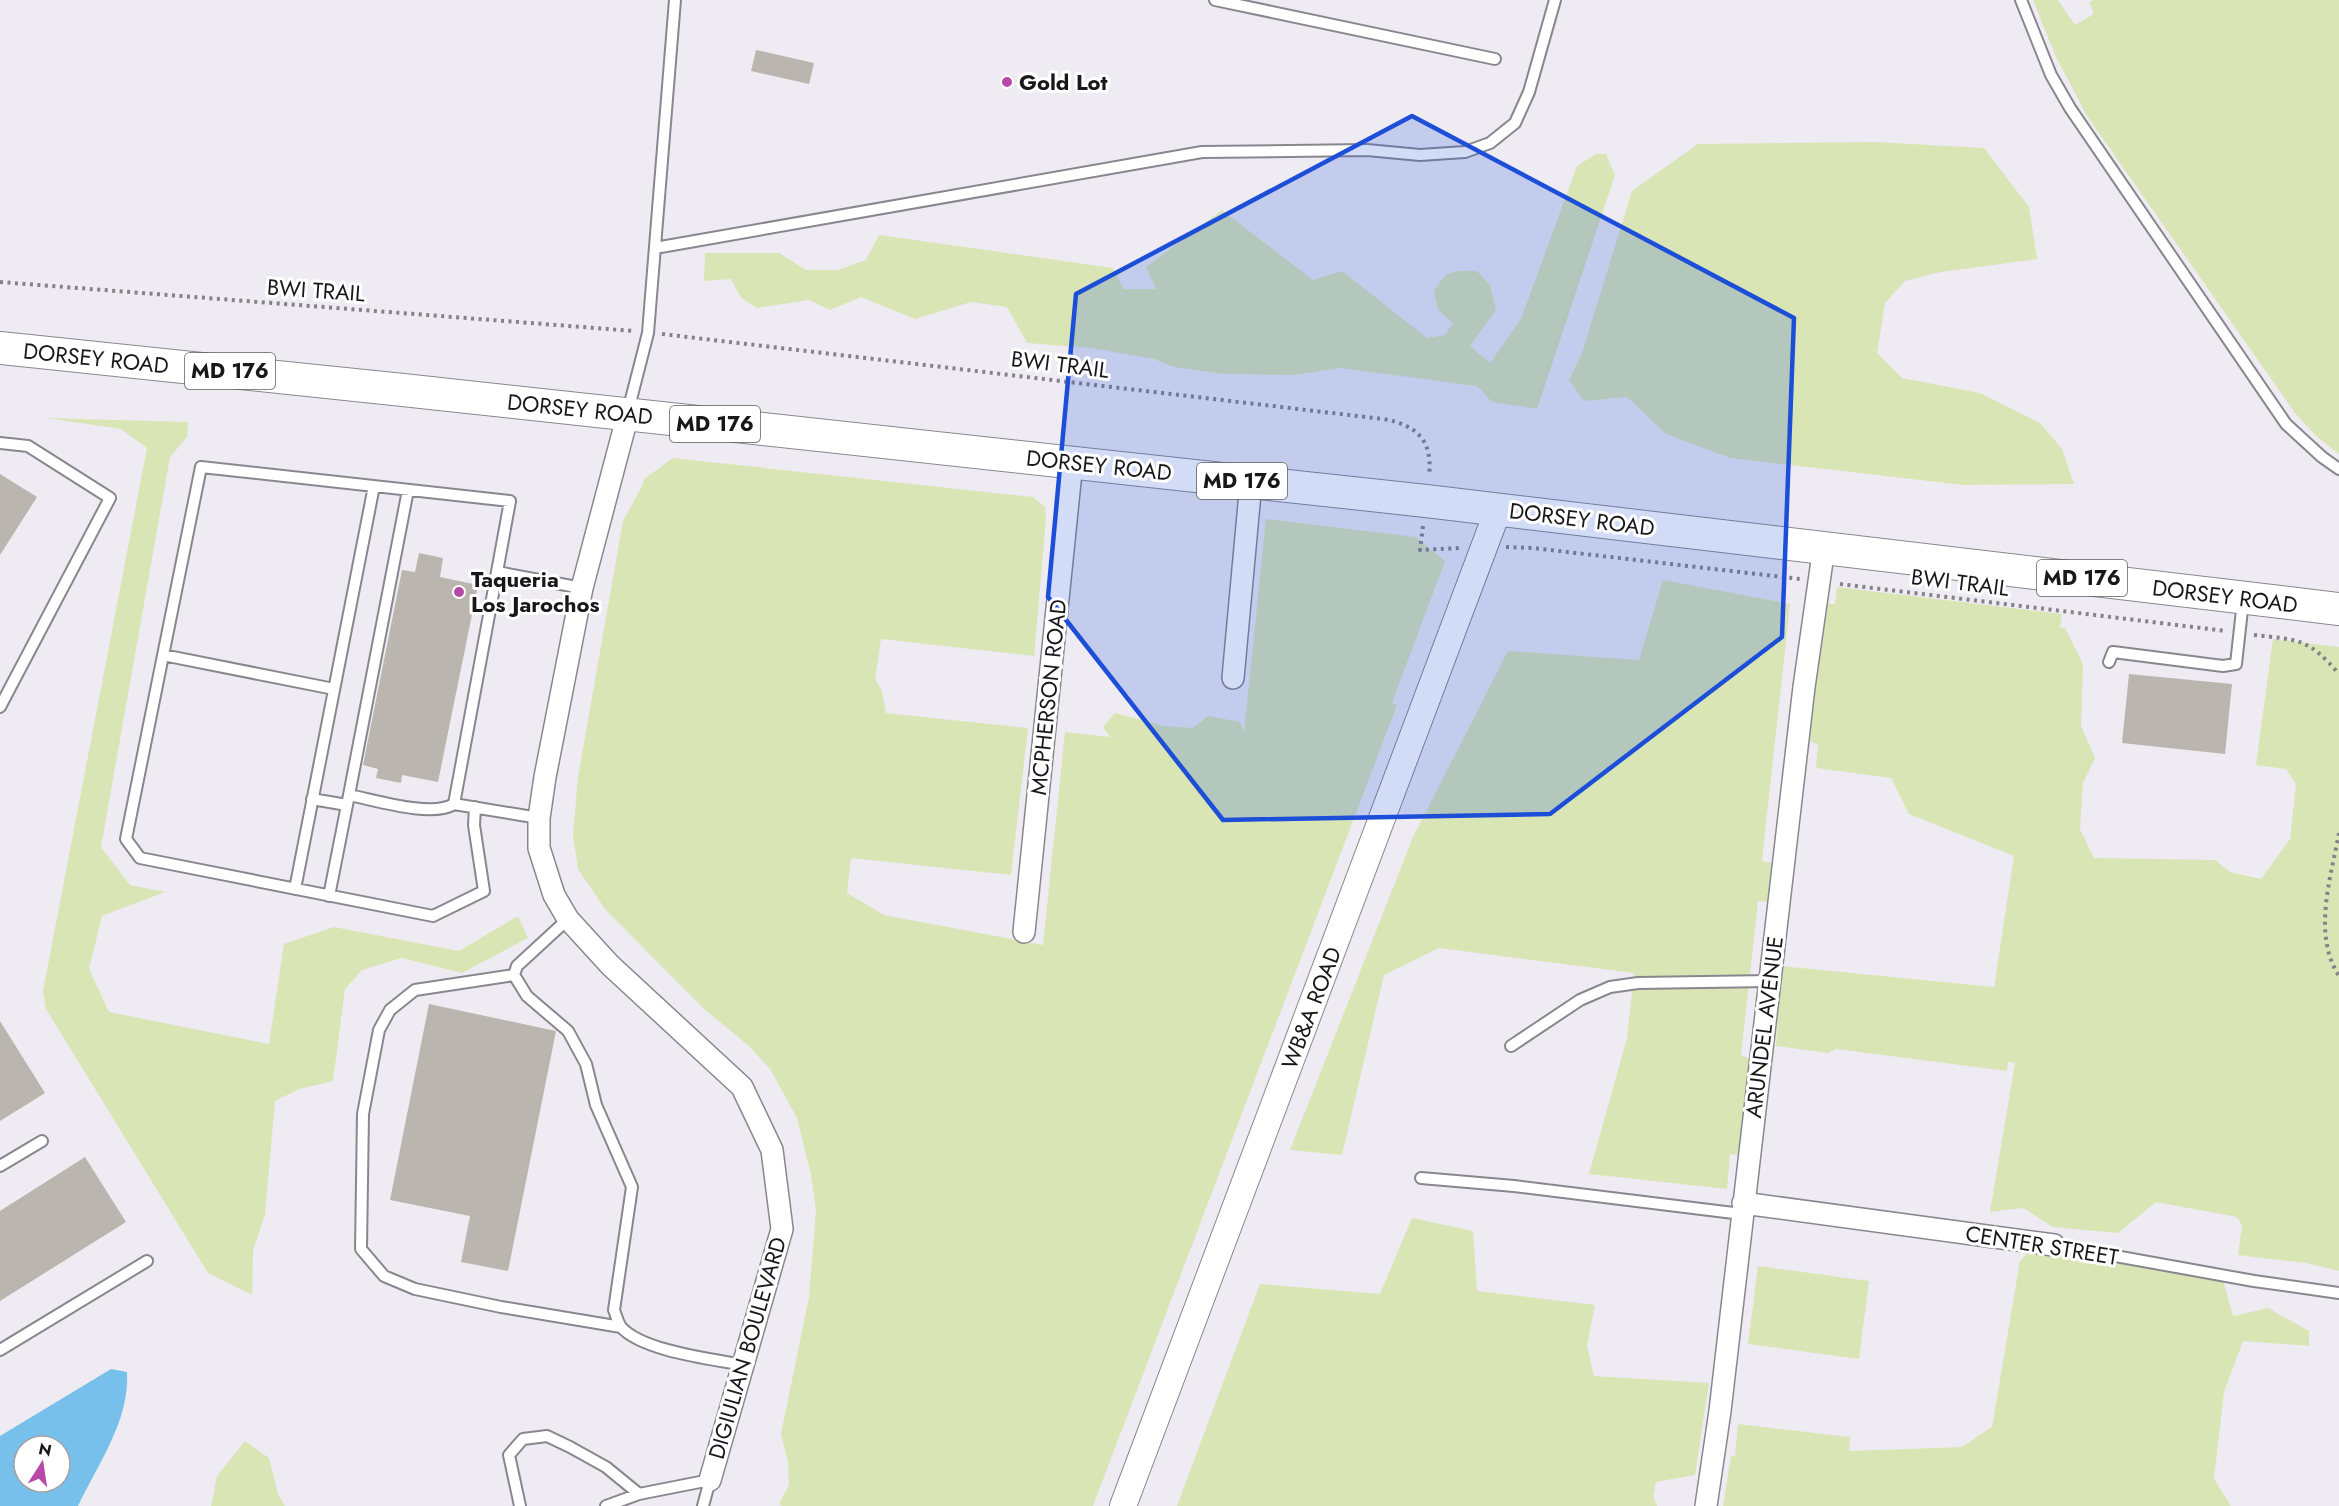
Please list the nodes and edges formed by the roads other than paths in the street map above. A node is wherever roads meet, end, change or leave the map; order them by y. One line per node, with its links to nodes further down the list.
1 (675, 0): 6 (lane)
2 (1215, 0): 5 (lane)
3 (1555, 0): 6 (lane)
4 (2020, 0): 11 (lane)
5 (1495, 59)
6 (655, 248): 8 (lane)
7 (0, 348): 8 (main road, DORSEY ROAD / MD 176)
8 (628, 414): 10 (main road, DORSEY ROAD / MD 176); 18 (street, DIGIULIAN BOULEVARD)
9 (0, 443): 25 (lane)
10 (1072, 462): 12 (main road, DORSEY ROAD / MD 176); 34 (street, MCPHERSON ROAD)
11 (2339, 469)
12 (1251, 482): 15 (main road, DORSEY ROAD / MD 176); 23 (street)
13 (374, 486): 14 (lane); 21 (lane); 24 (lane)
14 (408, 490): 17 (lane); 27 (lane)
15 (1498, 510): 16 (main road, DORSEY ROAD / MD 176); 53 (street, WB&A ROAD)
16 (1824, 547): 19 (main road, DORSEY ROAD / MD 176); 36 (street, ARUNDEL AVENUE)
17 (497, 573): 18 (lane); 28 (lane)
18 (582, 588): 30 (street, DIGIULIAN BOULEVARD)
19 (2244, 598): 20 (main road, DORSEY ROAD / MD 176); 22 (lane)
20 (2339, 609)
21 (163, 655): 24 (lane); 31 (lane)
22 (2109, 662)
23 (1233, 678)
24 (334, 689): 26 (lane)
25 (0, 707)
26 (312, 799): 27 (lane); 31 (lane)
27 (348, 800): 28 (lane); 32 (lane)
28 (454, 804): 29 (lane)
29 (475, 807): 30 (lane); 32 (lane)
30 (539, 818): 33 (street, DIGIULIAN BOULEVARD)
31 (295, 889): 32 (lane)
32 (329, 896)
33 (568, 919): 35 (lane); 47 (street, DIGIULIAN BOULEVARD)
34 (1024, 932)
35 (514, 975): 45 (lane); 45 (lane)
36 (1770, 981): 37 (lane); 41 (street, ARUNDEL AVENUE)
37 (1511, 1046)
38 (42, 1141): 39 (lane)
39 (0, 1166)
40 (1421, 1178): 41 (lane)
41 (1743, 1208): 42 (street, CENTER STREET); 54 (street, ARUNDEL AVENUE)
42 (2054, 1245): 44 (lane, CENTER STREET)
43 (147, 1261): 46 (lane)
44 (2339, 1293)
45 (621, 1327): 47 (lane)
46 (0, 1350)
47 (742, 1365): 48 (street, DIGIULIAN BOULEVARD)
48 (710, 1480): 49 (lane); 52 (lane)
49 (639, 1494): 50 (lane); 51 (lane)
50 (520, 1506)
51 (606, 1506)
52 (703, 1506)
53 (1123, 1506)
54 (1706, 1506)

